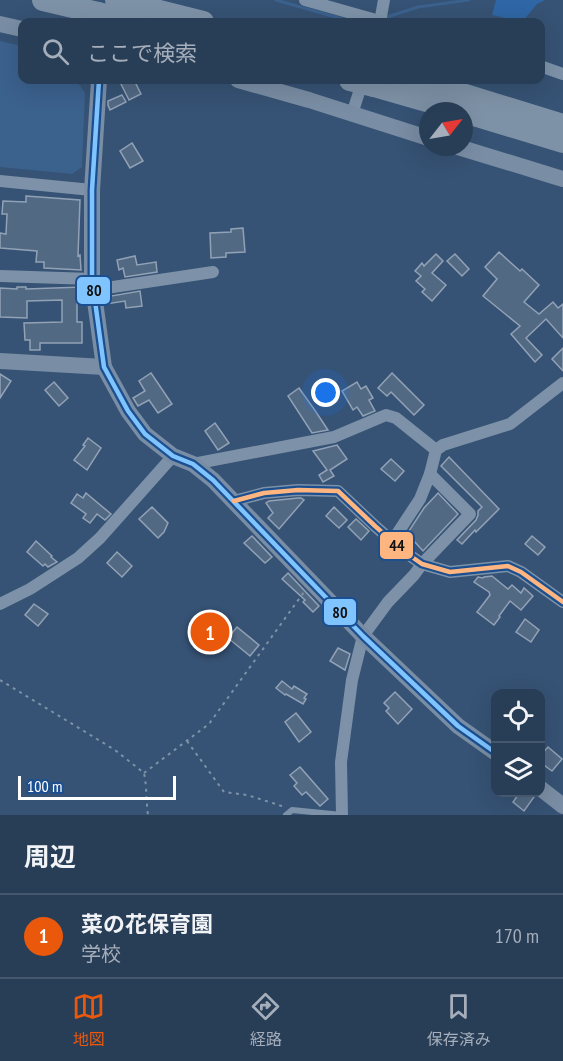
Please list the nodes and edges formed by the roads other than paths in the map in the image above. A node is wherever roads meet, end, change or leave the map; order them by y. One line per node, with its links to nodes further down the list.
1 (43, 0): 4 (highway)
2 (305, 0): 7 (street)
3 (384, 0): 8 (street)
4 (110, 9): 5 (highway, bridge); 6 (highway)
5 (127, 18)
6 (174, 18)
7 (367, 18)
8 (382, 18)
9 (0, 24): 10 (street)
10 (18, 28)
11 (545, 68): 12 (street)
12 (563, 74)
13 (99, 84): 27 (street)
14 (251, 84): 19 (street)
15 (368, 84): 19 (street)
16 (372, 84): 18 (highway)
17 (430, 84): 21 (highway)
18 (433, 102)
19 (352, 114): 22 (street)
20 (473, 114): 23 (highway)
21 (563, 125)
22 (419, 135)
23 (563, 142)
24 (473, 152): 25 (street)
25 (563, 179)
26 (0, 181): 27 (street)
27 (92, 190): 30 (street)
28 (213, 272): 30 (street)
29 (0, 276): 30 (street)
30 (92, 285): 32 (street)
31 (0, 361): 32 (street)
32 (104, 367): 35 (street)
33 (563, 384): 34 (street)
34 (436, 450): 36 (street); 37 (street)
35 (173, 456): 36 (street); 42 (street)
36 (193, 464): 38 (street)
37 (430, 474): 39 (street); 40 (street)
38 (234, 501): 39 (street); 43 (street)
39 (393, 540): 40 (street)
40 (422, 564): 41 (street); 43 (street)
41 (563, 602)
42 (0, 604)
43 (363, 636): 44 (street); 48 (street)
44 (491, 750)
45 (545, 792): 46 (street)
46 (563, 806)
47 (286, 815): 48 (lane)
48 (342, 815)

